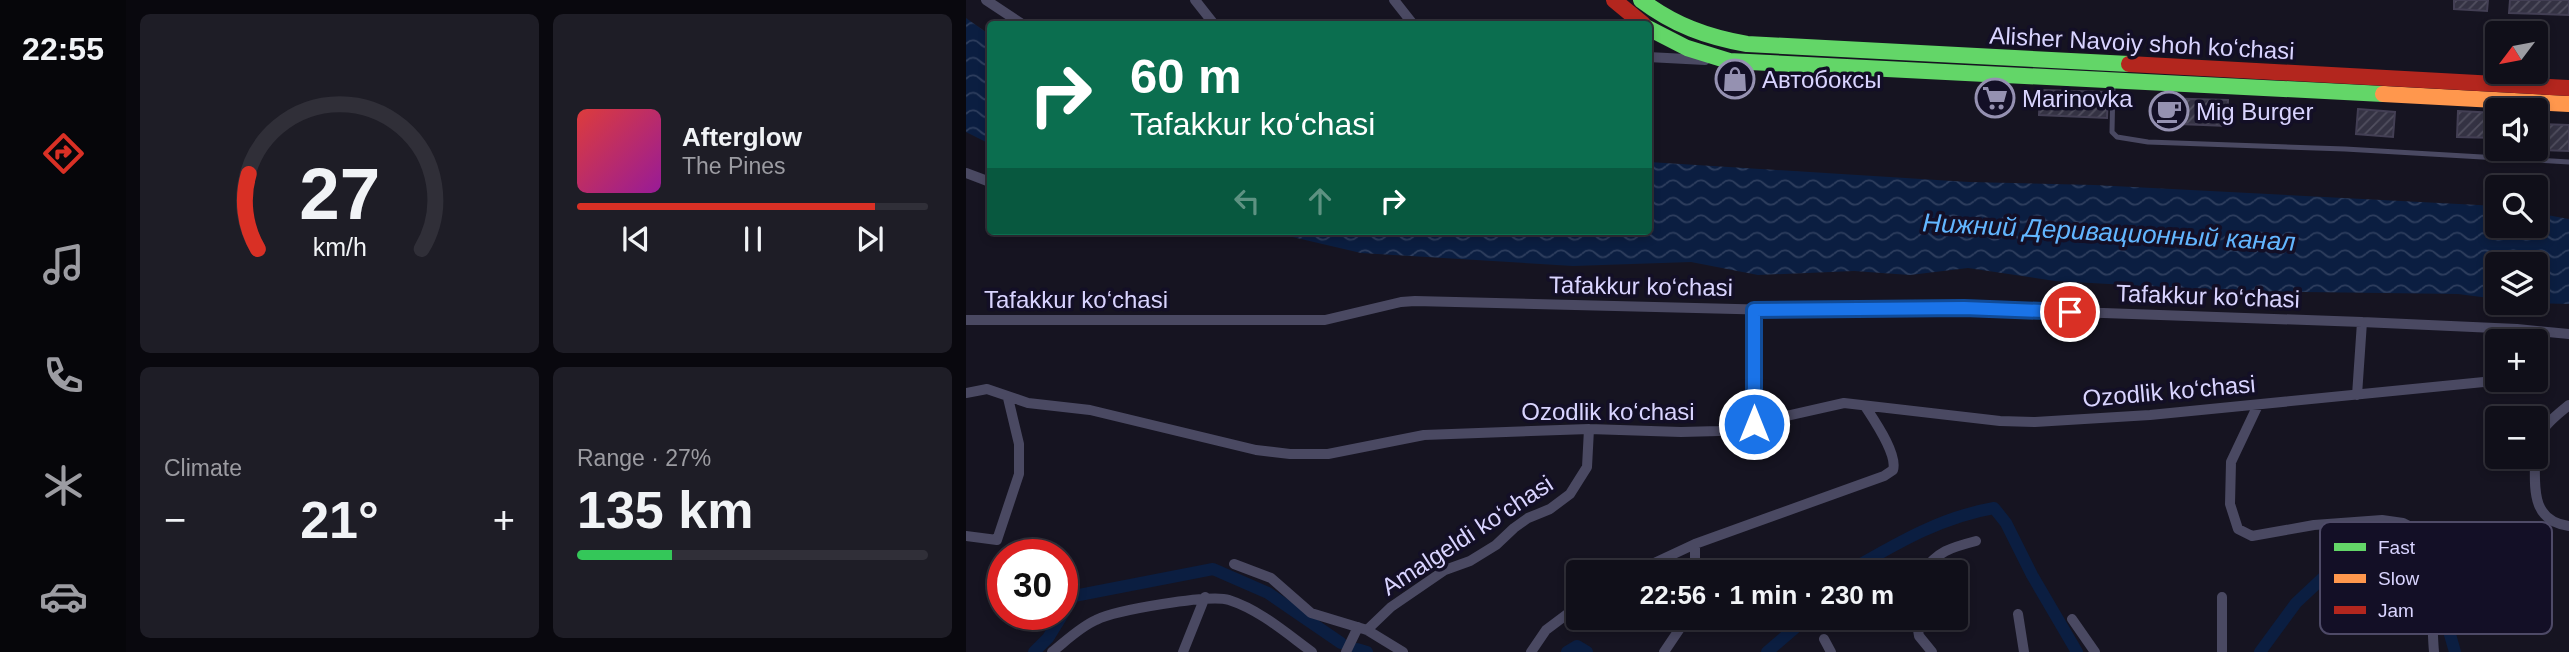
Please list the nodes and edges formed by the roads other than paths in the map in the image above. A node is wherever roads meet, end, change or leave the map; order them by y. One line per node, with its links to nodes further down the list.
1 (986, 0): 6 (street)
2 (1195, 0): 7 (street)
3 (1394, 0): 8 (street)
4 (1641, 0): 14 (main road, Alisher Navoiy shoh koʻchasi)
5 (1619, 5): 9 (street); 10 (main road)
6 (1018, 21)
7 (1212, 21)
8 (1411, 21)
9 (1631, 21)
10 (1639, 21)
11 (1652, 31): 13 (main road, Alisher Navoiy shoh koʻchasi)
12 (1652, 57): 13 (street)
13 (1729, 61): 15 (main road, Alisher Navoiy shoh koʻchasi)
14 (2173, 67): 16 (main road); 17 (main road, Alisher Navoiy shoh koʻchasi)
15 (2114, 81): 16 (main road, Alisher Navoiy shoh koʻchasi); 19 (lane)
16 (2172, 84): 18 (main road, Alisher Navoiy shoh koʻchasi)
17 (2569, 88)
18 (2569, 104)
19 (2569, 162)
20 (966, 173): 21 (street)
21 (987, 182)
22 (1754, 310): 23 (street, Tafakkur ko‘chasi); 24 (street, Tafakkur ko‘chasi); 36 (street)
23 (966, 320)
24 (2362, 322): 25 (street, Tafakkur ko‘chasi); 30 (street)
25 (2485, 332)
26 (2548, 334): 27 (street, Tafakkur ko‘chasi)
27 (2569, 334)
28 (2485, 382): 30 (street, Ozodlik ko‘chasi)
29 (966, 393): 31 (street, Ozodlik ko‘chasi)
30 (2357, 395): 33 (street, Ozodlik ko‘chasi)
31 (1008, 398): 37 (street, Ozodlik ko‘chasi); 43 (street)
32 (1865, 405): 33 (street, Ozodlik ko‘chasi); 36 (street, Ozodlik ko‘chasi); 45 (street)
33 (2258, 405): 41 (street)
34 (2569, 405): 35 (street)
35 (2548, 423)
36 (1754, 424): 37 (street, Ozodlik ko‘chasi)
37 (1589, 429): 55 (street, Amalgeldi ko‘chasi)
38 (2535, 469): 42 (street)
39 (2355, 522): 40 (street)
40 (2396, 522)
41 (2320, 525)
42 (2569, 526)
43 (966, 536)
44 (1976, 541): 48 (street)
45 (1695, 544): 46 (street); 47 (street)
46 (1661, 560)
47 (1695, 560)
48 (1933, 560)
49 (1234, 564): 55 (street)
50 (1205, 597): 60 (street); 61 (street); 62 (street)
51 (2222, 597): 71 (street)
52 (2018, 614): 69 (street)
53 (1566, 615): 65 (street)
54 (2072, 619): 70 (street)
55 (1362, 629): 63 (street); 64 (street)
56 (1679, 630): 66 (street)
57 (1918, 630): 68 (street)
58 (2432, 634): 72 (street)
59 (1824, 639): 67 (street)
60 (1052, 652)
61 (1183, 652)
62 (1312, 652)
63 (1346, 652)
64 (1403, 652)
65 (1531, 652)
66 (1664, 652)
67 (1831, 652)
68 (1932, 652)
69 (2024, 652)
70 (2095, 652)
71 (2222, 652)
72 (2434, 652)

